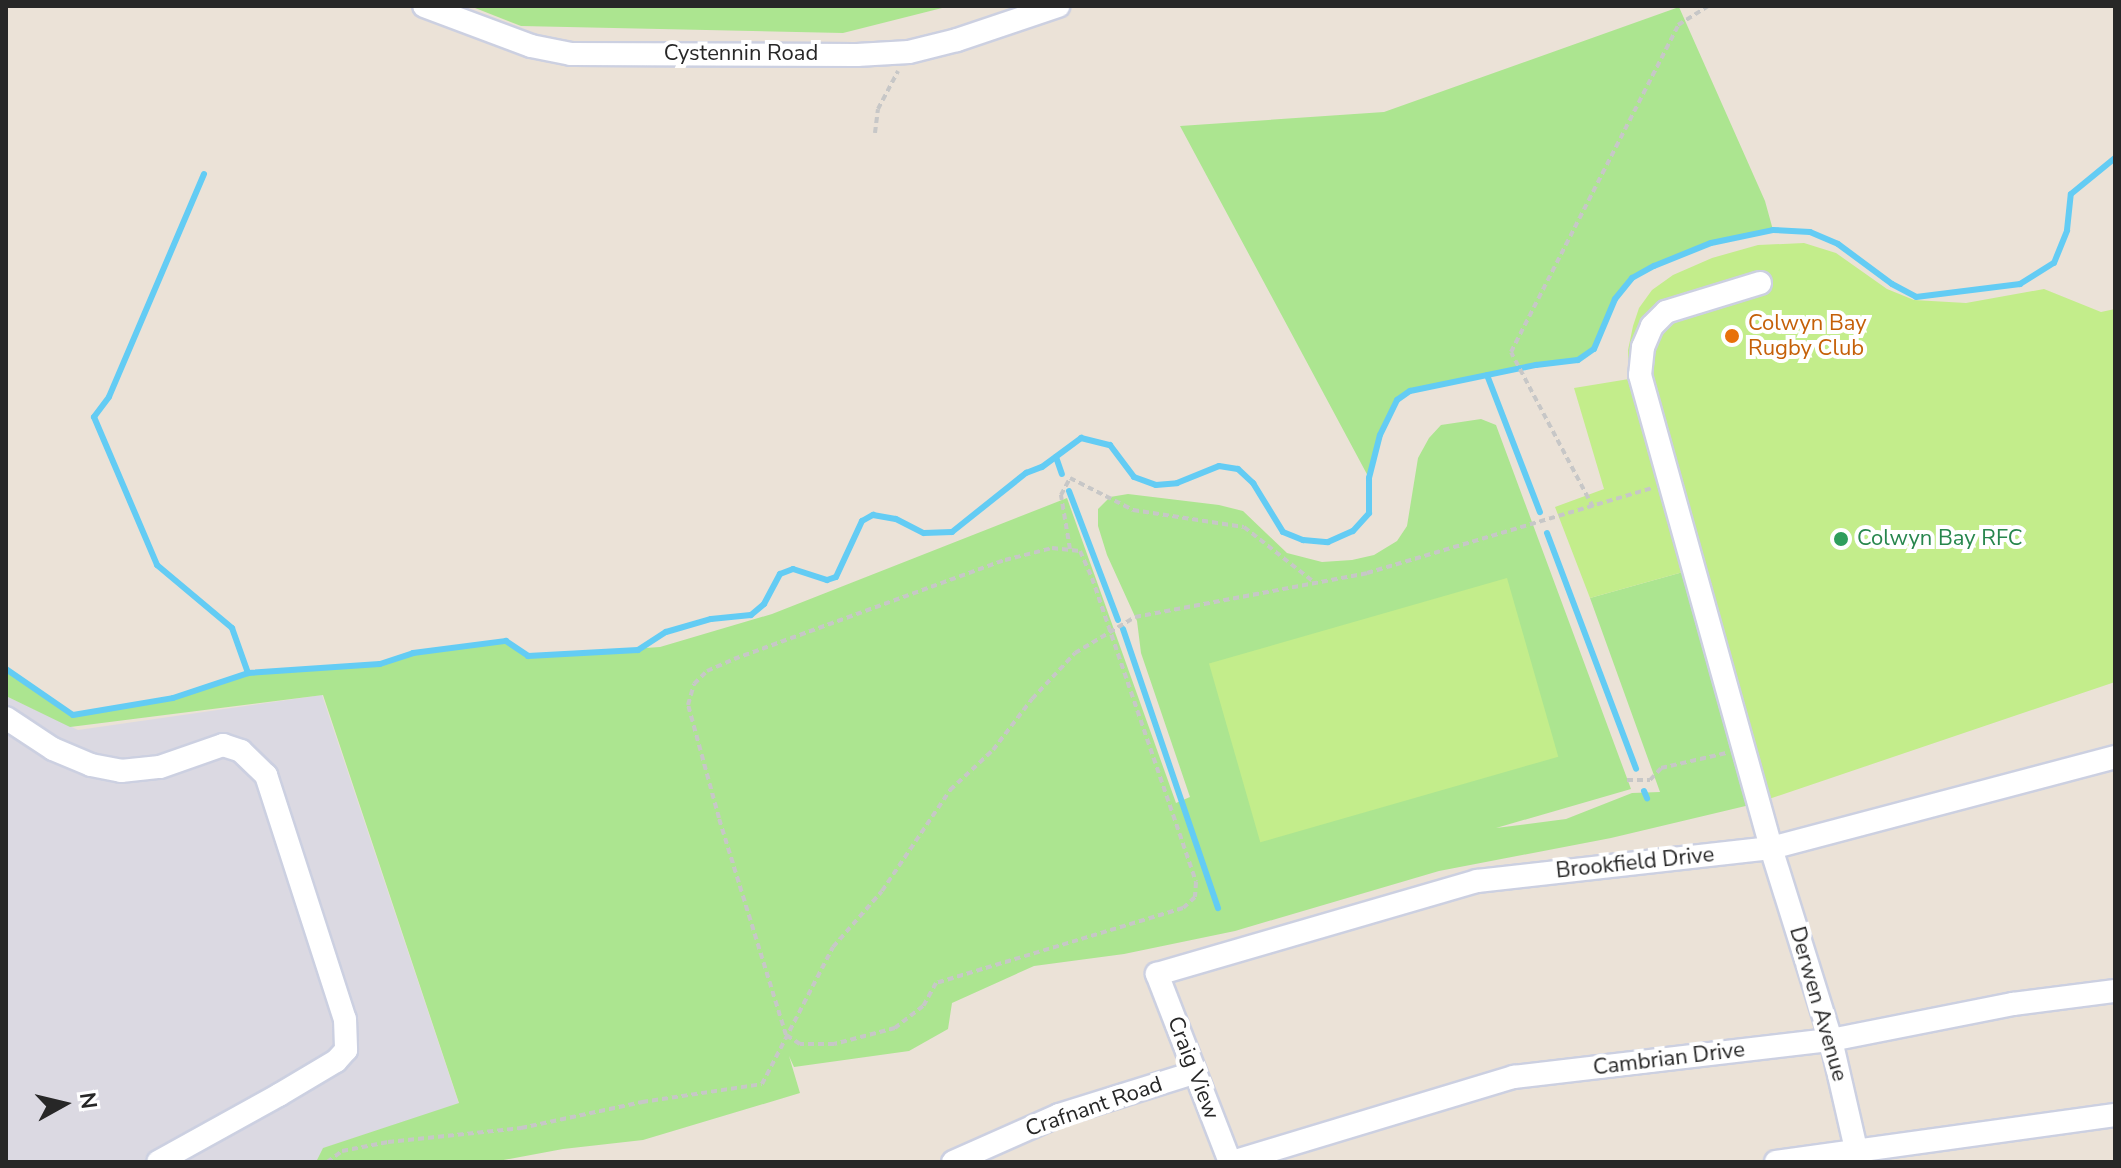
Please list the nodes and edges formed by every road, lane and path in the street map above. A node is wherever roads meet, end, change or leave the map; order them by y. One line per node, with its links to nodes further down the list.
1 (424, 6): 4 (street, Cystennin Road)
2 (1058, 6): 4 (street, Cystennin Road)
3 (1709, 6): 8 (path)
4 (909, 52): 5 (path)
5 (875, 133)
6 (1760, 283): 7 (street, Derwen Avenue)
7 (1670, 482): 8 (path); 13 (street, Derwen Avenue)
8 (1593, 507): 10 (path)
9 (1070, 549): 10 (path); 11 (path); 19 (path)
10 (1315, 583): 11 (path)
11 (1110, 631): 19 (path); 19 (path)
12 (6, 718): 24 (street)
13 (1744, 748): 15 (path); 16 (street, Derwen Avenue)
14 (2115, 757): 16 (street, Brookfield Drive)
15 (1627, 780)
16 (1771, 848): 17 (street, Brookfield Drive); 20 (street, Derwen Avenue)
17 (1157, 974): 21 (street, Craig View)
18 (2115, 991): 20 (street, Cambrian Drive)
19 (786, 1035): 25 (path)
20 (1831, 1040): 23 (street, Derwen Avenue); 27 (street, Cambrian Drive)
21 (1193, 1073): 26 (street, Crafnant Road); 27 (street, Craig View)
22 (2115, 1115): 23 (street)
23 (1858, 1155): 28 (street)
24 (158, 1162)
25 (327, 1162)
26 (953, 1162)
27 (1231, 1162)
28 (1776, 1162)

